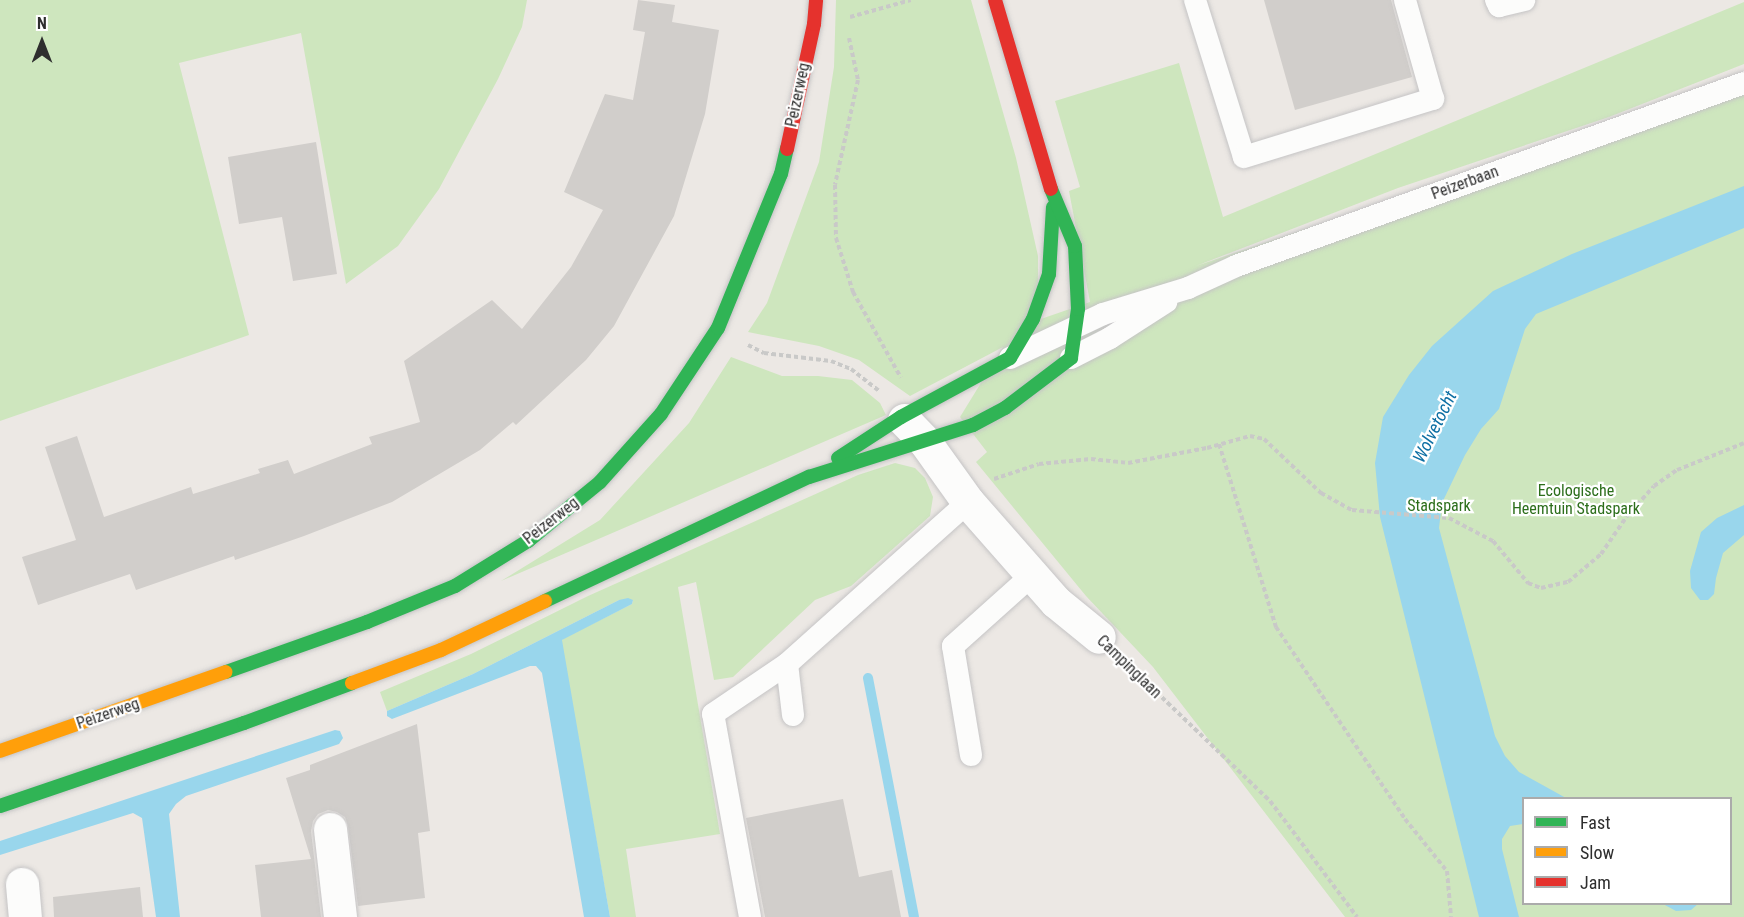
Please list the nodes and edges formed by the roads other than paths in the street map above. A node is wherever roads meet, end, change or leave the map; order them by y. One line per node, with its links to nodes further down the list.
1 (816, 0): 21 (street, Peizerweg)
2 (997, 0): 8 (street)
3 (1195, 0): 4 (lane)
4 (1405, 0)
5 (1496, 0): 6 (lane)
6 (1524, 0)
7 (1744, 83): 9 (lane, Peizerbaan)
8 (1053, 195): 10 (street); 11 (street)
9 (1188, 288): 10 (lane, Peizerbaan); 12 (lane, Peizerbaan)
10 (1076, 327): 11 (lane); 12 (street)
11 (1010, 358): 13 (street)
12 (1071, 358): 14 (street)
13 (910, 412): 14 (street, Campinglaan); 15 (street)
14 (925, 442): 15 (street); 16 (street, Campinglaan)
15 (809, 477): 23 (street)
16 (963, 496): 17 (street, Campinglaan); 19 (lane)
17 (1032, 575): 18 (street, Campinglaan); 22 (lane)
18 (1099, 637)
19 (787, 664): 20 (lane); 28 (lane)
20 (793, 715)
21 (0, 751)
22 (971, 755)
23 (0, 806)
24 (330, 829): 27 (street)
25 (22, 884): 26 (street)
26 (25, 917)
27 (340, 917)
28 (750, 917)

